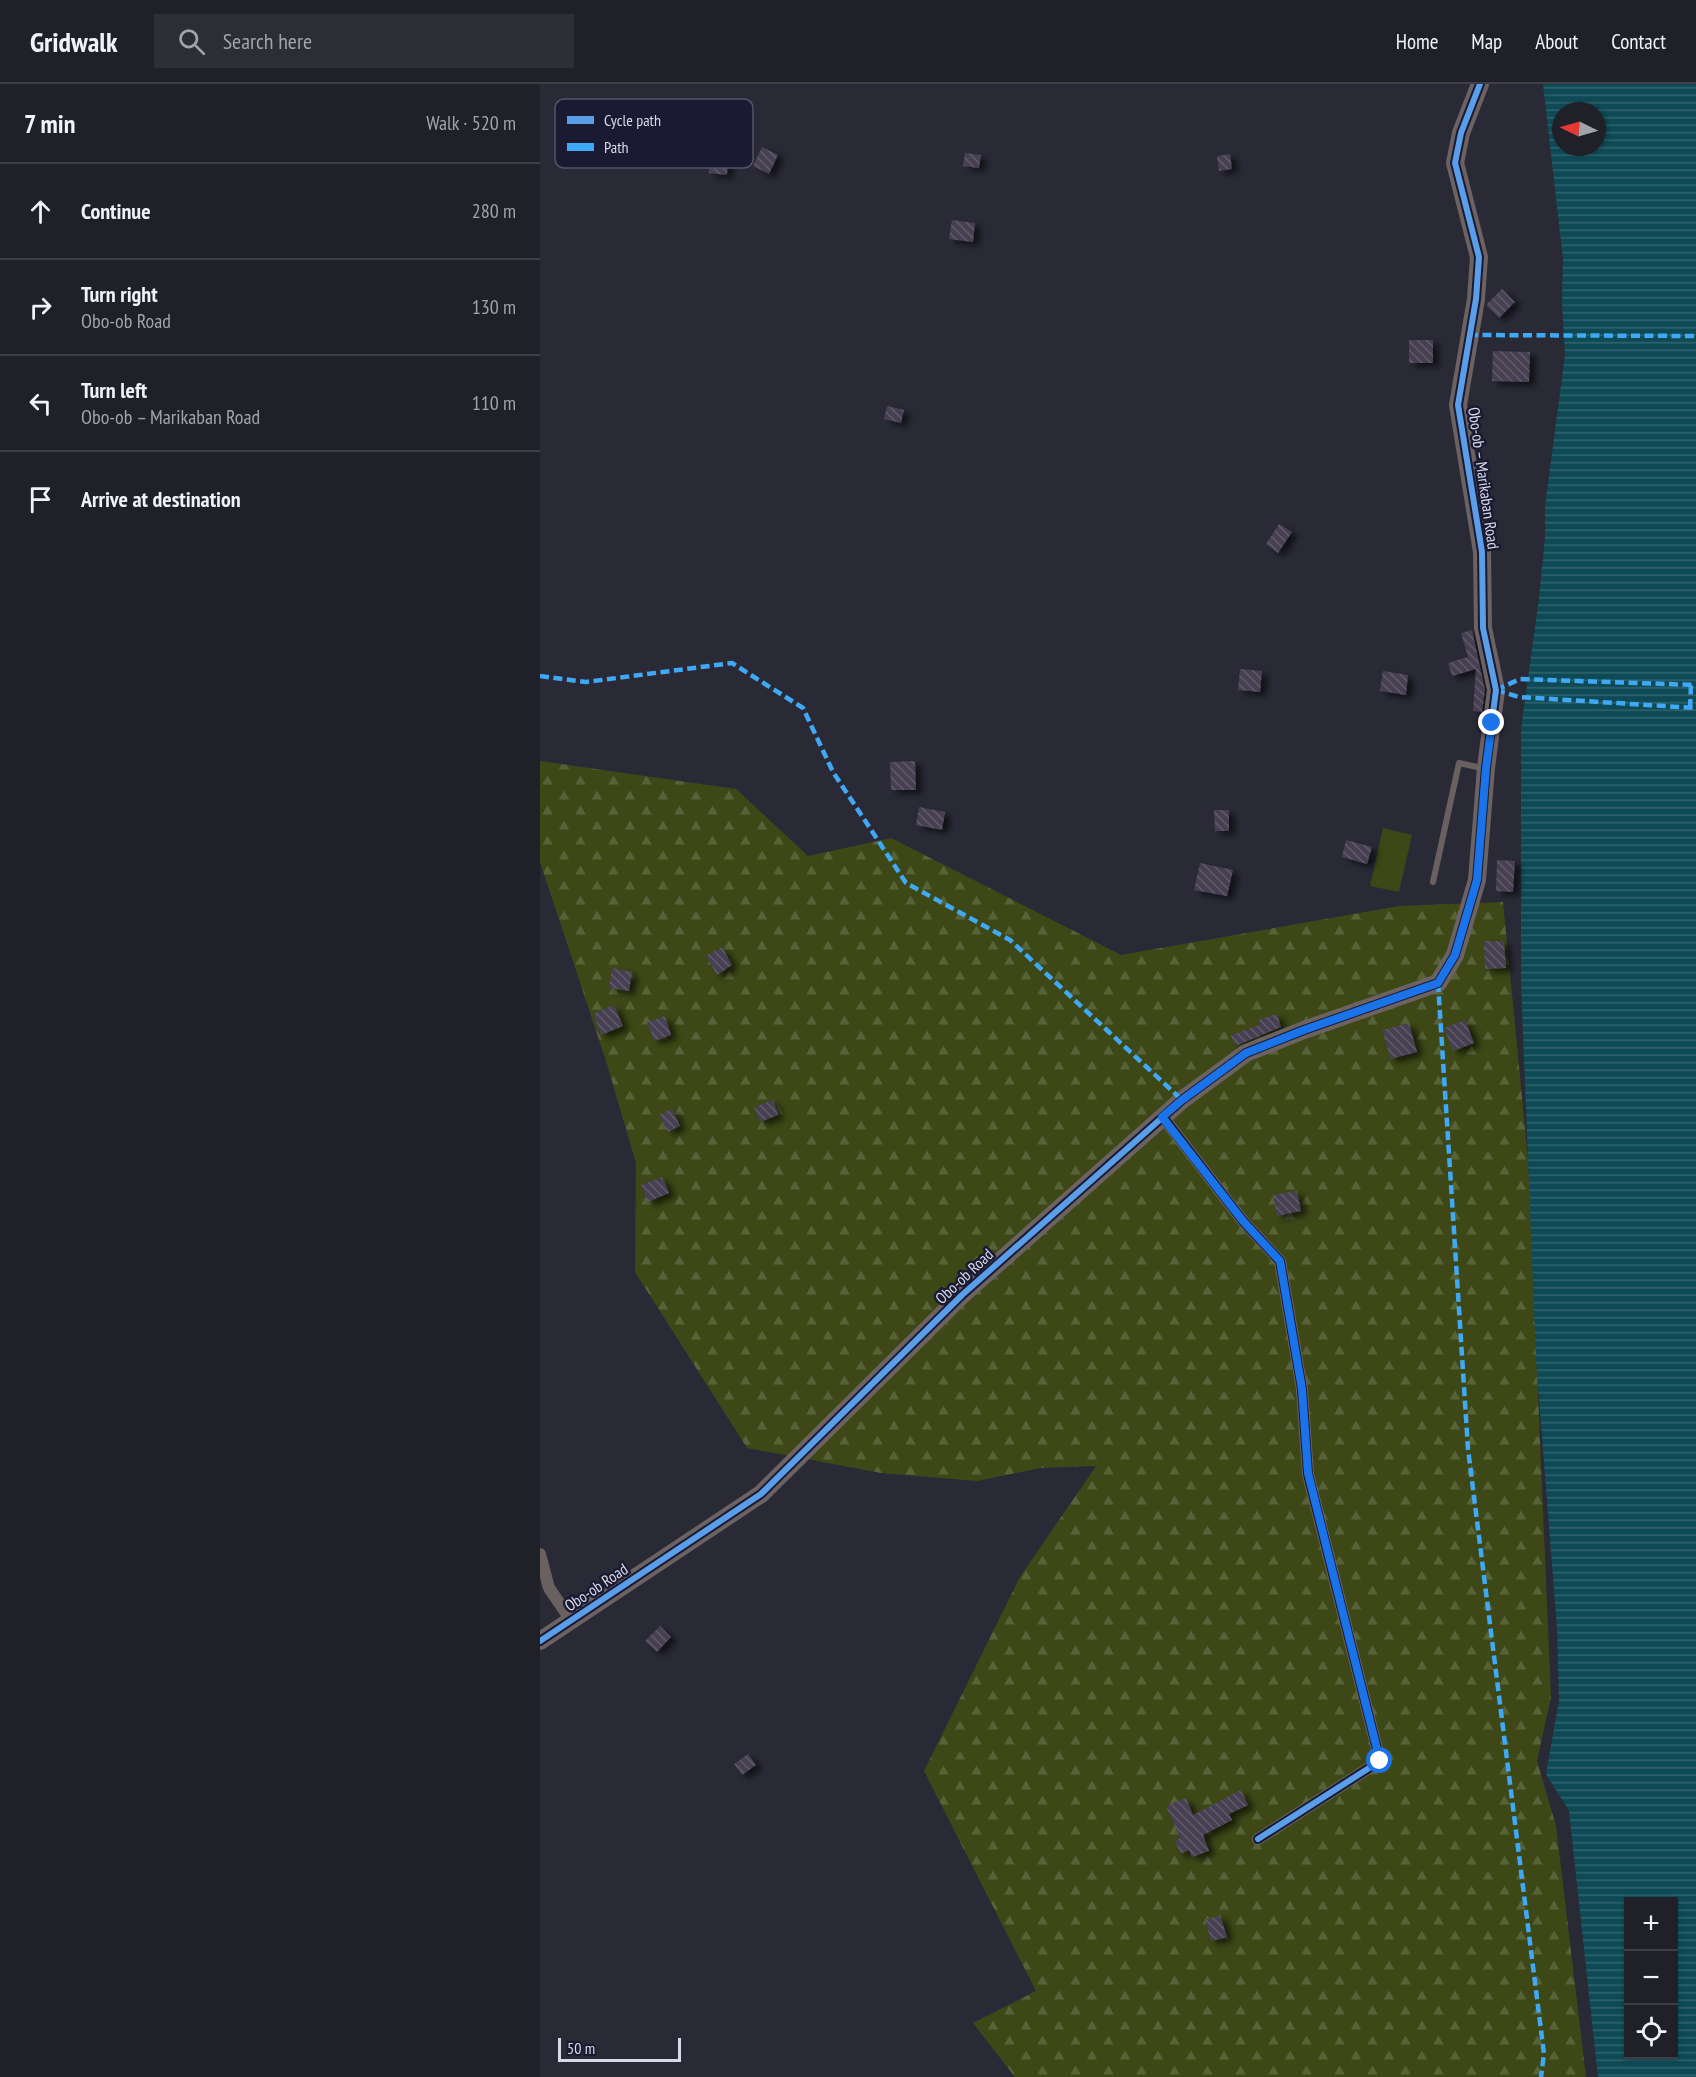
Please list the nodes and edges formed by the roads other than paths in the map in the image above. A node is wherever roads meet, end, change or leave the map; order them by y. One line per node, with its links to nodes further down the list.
1 (1480, 84): 2 (street, Obo-ob – Marikaban Road)
2 (1486, 768): 3 (lane); 4 (street, Obo-ob – Marikaban Road)
3 (1433, 882)
4 (1438, 983): 5 (street, Obo-ob Road)
5 (1162, 1117): 7 (street, Obo-ob Road); 9 (street)
6 (540, 1554): 7 (street)
7 (571, 1620): 8 (street, Obo-ob Road)
8 (540, 1641)
9 (1258, 1839)

